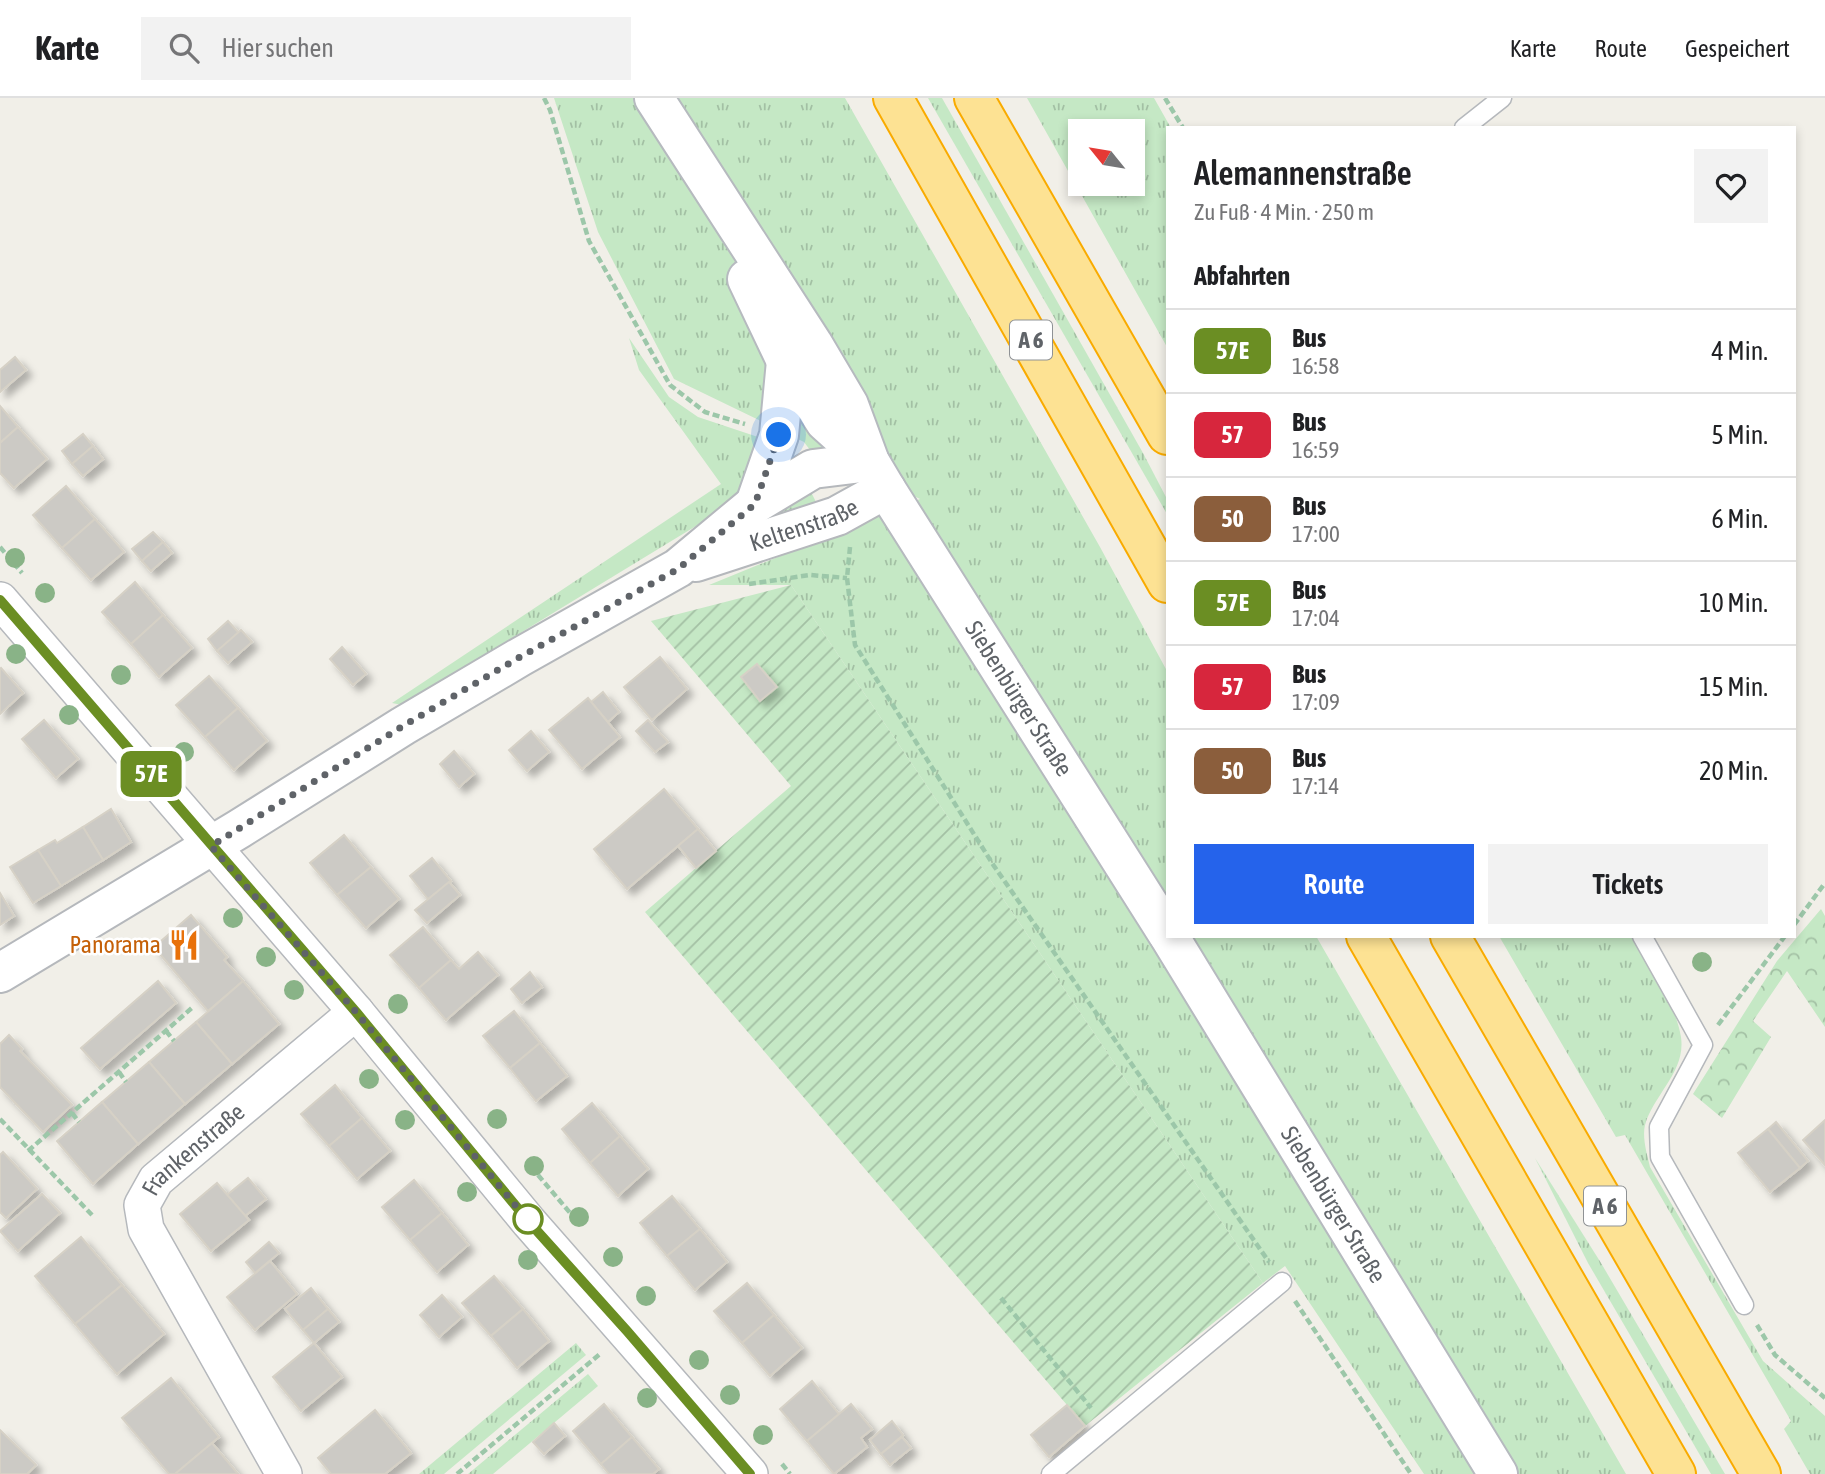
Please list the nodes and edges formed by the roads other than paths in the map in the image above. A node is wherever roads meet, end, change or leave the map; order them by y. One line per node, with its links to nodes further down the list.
1 (654, 98): 6 (main road, Siebenbürger Straße)
2 (893, 98): 12 (highway, A 6)
3 (974, 98): 8 (highway)
4 (1502, 98): 5 (lane)
5 (1467, 126)
6 (682, 145): 7 (main road, Siebenbürger Straße); 9 (main road, Siebenbürger Straße)
7 (786, 361): 9 (main road, Siebenbürger Straße); 10 (main road)
8 (1166, 433)
9 (878, 476): 10 (main road, Keltenstraße); 11 (main road, Keltenstraße); 15 (main road, Siebenbürger Straße)
10 (755, 504): 11 (main road, Keltenstraße)
11 (678, 569): 14 (main road, Keltenstraße)
12 (1166, 581)
13 (0, 600): 14 (street)
14 (211, 846): 20 (main road, Keltenstraße); 21 (street)
15 (1166, 931)
16 (1170, 938): 27 (main road, Siebenbürger Straße)
17 (1367, 938): 28 (highway)
18 (1451, 938): 29 (highway, A 6)
19 (1643, 938): 23 (lane)
20 (0, 973)
21 (356, 1012): 24 (street, Frankenstraße); 25 (street)
22 (1282, 1282): 26 (lane)
23 (1744, 1305)
24 (284, 1474)
25 (750, 1474)
26 (1051, 1474)
27 (1498, 1474)
28 (1676, 1474)
29 (1761, 1474)

